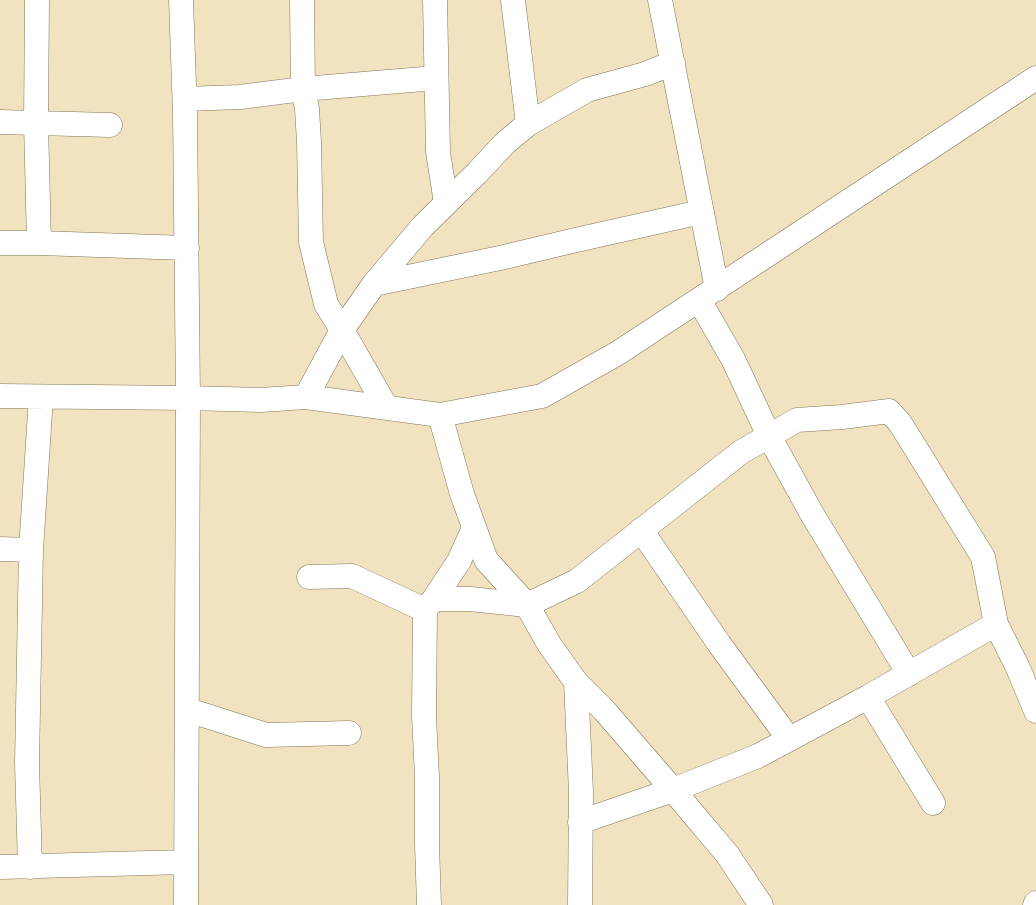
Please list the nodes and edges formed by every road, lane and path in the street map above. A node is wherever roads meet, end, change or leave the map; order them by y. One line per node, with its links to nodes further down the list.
1 (37, 0): 13 (street)
2 (181, 0): 11 (street)
3 (302, 0): 10 (street)
4 (435, 0): 8 (street)
5 (512, 0): 15 (street)
6 (660, 0): 7 (street)
7 (673, 62): 15 (street); 17 (street)
8 (436, 78): 10 (street); 16 (street)
9 (1036, 78): 22 (street)
10 (303, 89): 11 (street); 23 (street)
11 (185, 100): 20 (street)
12 (0, 122): 13 (street)
13 (36, 122): 14 (street); 19 (street)
14 (110, 124)
15 (528, 124): 16 (street)
16 (446, 203): 21 (street)
17 (701, 212): 21 (street); 22 (street)
18 (0, 243): 19 (street)
19 (39, 243): 20 (street)
20 (187, 248): 27 (street)
21 (374, 284): 23 (street)
22 (708, 294): 29 (street); 30 (street)
23 (342, 330): 25 (street); 28 (street)
24 (0, 396): 26 (street)
25 (306, 396): 27 (street); 28 (street)
26 (41, 397): 27 (street); 34 (street)
27 (188, 398): 42 (street)
28 (386, 407): 29 (street)
29 (440, 415): 31 (street)
30 (769, 436): 32 (street); 38 (street); 39 (street)
31 (474, 528): 36 (street); 37 (street)
32 (641, 530): 37 (street); 45 (street)
33 (0, 549): 34 (street)
34 (31, 550): 50 (street)
35 (309, 577): 36 (street)
36 (429, 604): 37 (street); 53 (street)
37 (528, 605): 40 (street)
38 (996, 624): 39 (street); 43 (street)
39 (909, 674): 41 (street)
40 (576, 682): 46 (street); 48 (street)
41 (868, 697): 45 (street); 47 (street)
42 (188, 710): 44 (street); 49 (street)
43 (1036, 711)
44 (349, 733)
45 (789, 739): 46 (street)
46 (673, 790): 48 (street); 55 (street)
47 (933, 803)
48 (580, 822): 54 (street)
49 (186, 862): 50 (street); 52 (street)
50 (30, 867): 51 (street)
51 (0, 868)
52 (186, 905)
53 (429, 905)
54 (580, 905)
55 (761, 905)

